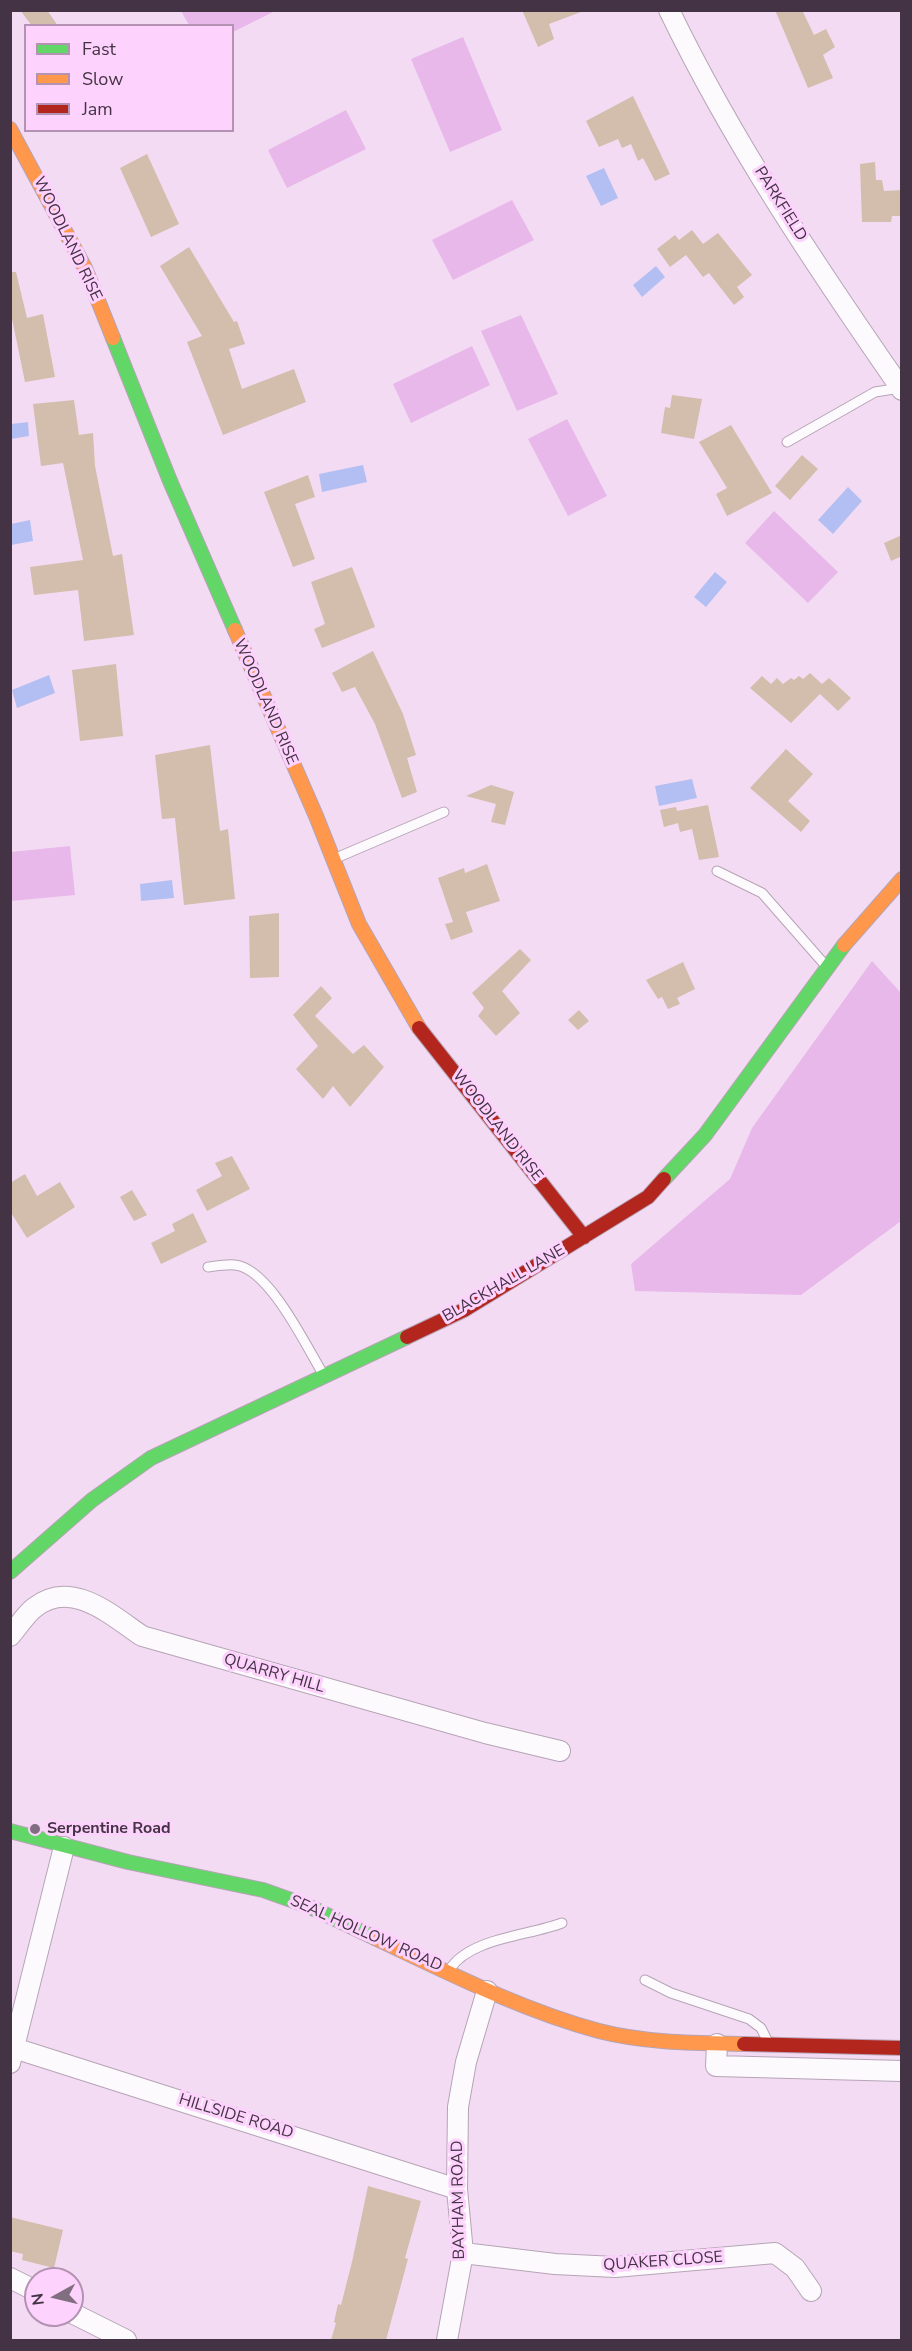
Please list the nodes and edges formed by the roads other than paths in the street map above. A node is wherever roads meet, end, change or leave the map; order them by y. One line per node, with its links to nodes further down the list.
1 (669, 10): 3 (street, PARKFIELD)
2 (10, 129): 6 (street, WOODLAND RISE)
3 (901, 389): 4 (lane)
4 (787, 442)
5 (444, 812): 6 (lane)
6 (334, 859): 10 (street, WOODLAND RISE)
7 (717, 871): 9 (lane)
8 (902, 879): 9 (street, BLACKHALL LANE)
9 (828, 968): 10 (street, BLACKHALL LANE)
10 (584, 1237): 12 (street, BLACKHALL LANE)
11 (208, 1267): 12 (lane)
12 (324, 1376): 13 (street, BLACKHALL LANE)
13 (10, 1572)
14 (10, 1636): 15 (street, QUARRY HILL)
15 (560, 1750)
16 (10, 1831): 17 (street, SEAL HOLLOW ROAD)
17 (64, 1847): 19 (street, SEAL HOLLOW ROAD); 25 (street)
18 (562, 1923): 19 (lane)
19 (449, 1971): 21 (street, SEAL HOLLOW ROAD)
20 (645, 1980): 23 (lane)
21 (487, 1991): 22 (street, SEAL HOLLOW ROAD); 27 (street, BAYHAM ROAD)
22 (717, 2044): 23 (street, SEAL HOLLOW ROAD); 26 (street, SEAL HOLLOW ROAD)
23 (769, 2045): 24 (street, SEAL HOLLOW ROAD)
24 (896, 2048): 26 (street, SEAL HOLLOW ROAD)
25 (12, 2055): 27 (street, HILLSIDE ROAD)
26 (896, 2071)
27 (457, 2189): 28 (street, BAYHAM ROAD)
28 (463, 2253): 31 (street, QUAKER CLOSE); 34 (street, BAYHAM ROAD)
29 (10, 2278): 30 (street)
30 (24, 2285)
31 (811, 2291)
32 (84, 2319): 33 (street)
33 (126, 2340)
34 (450, 2340)

